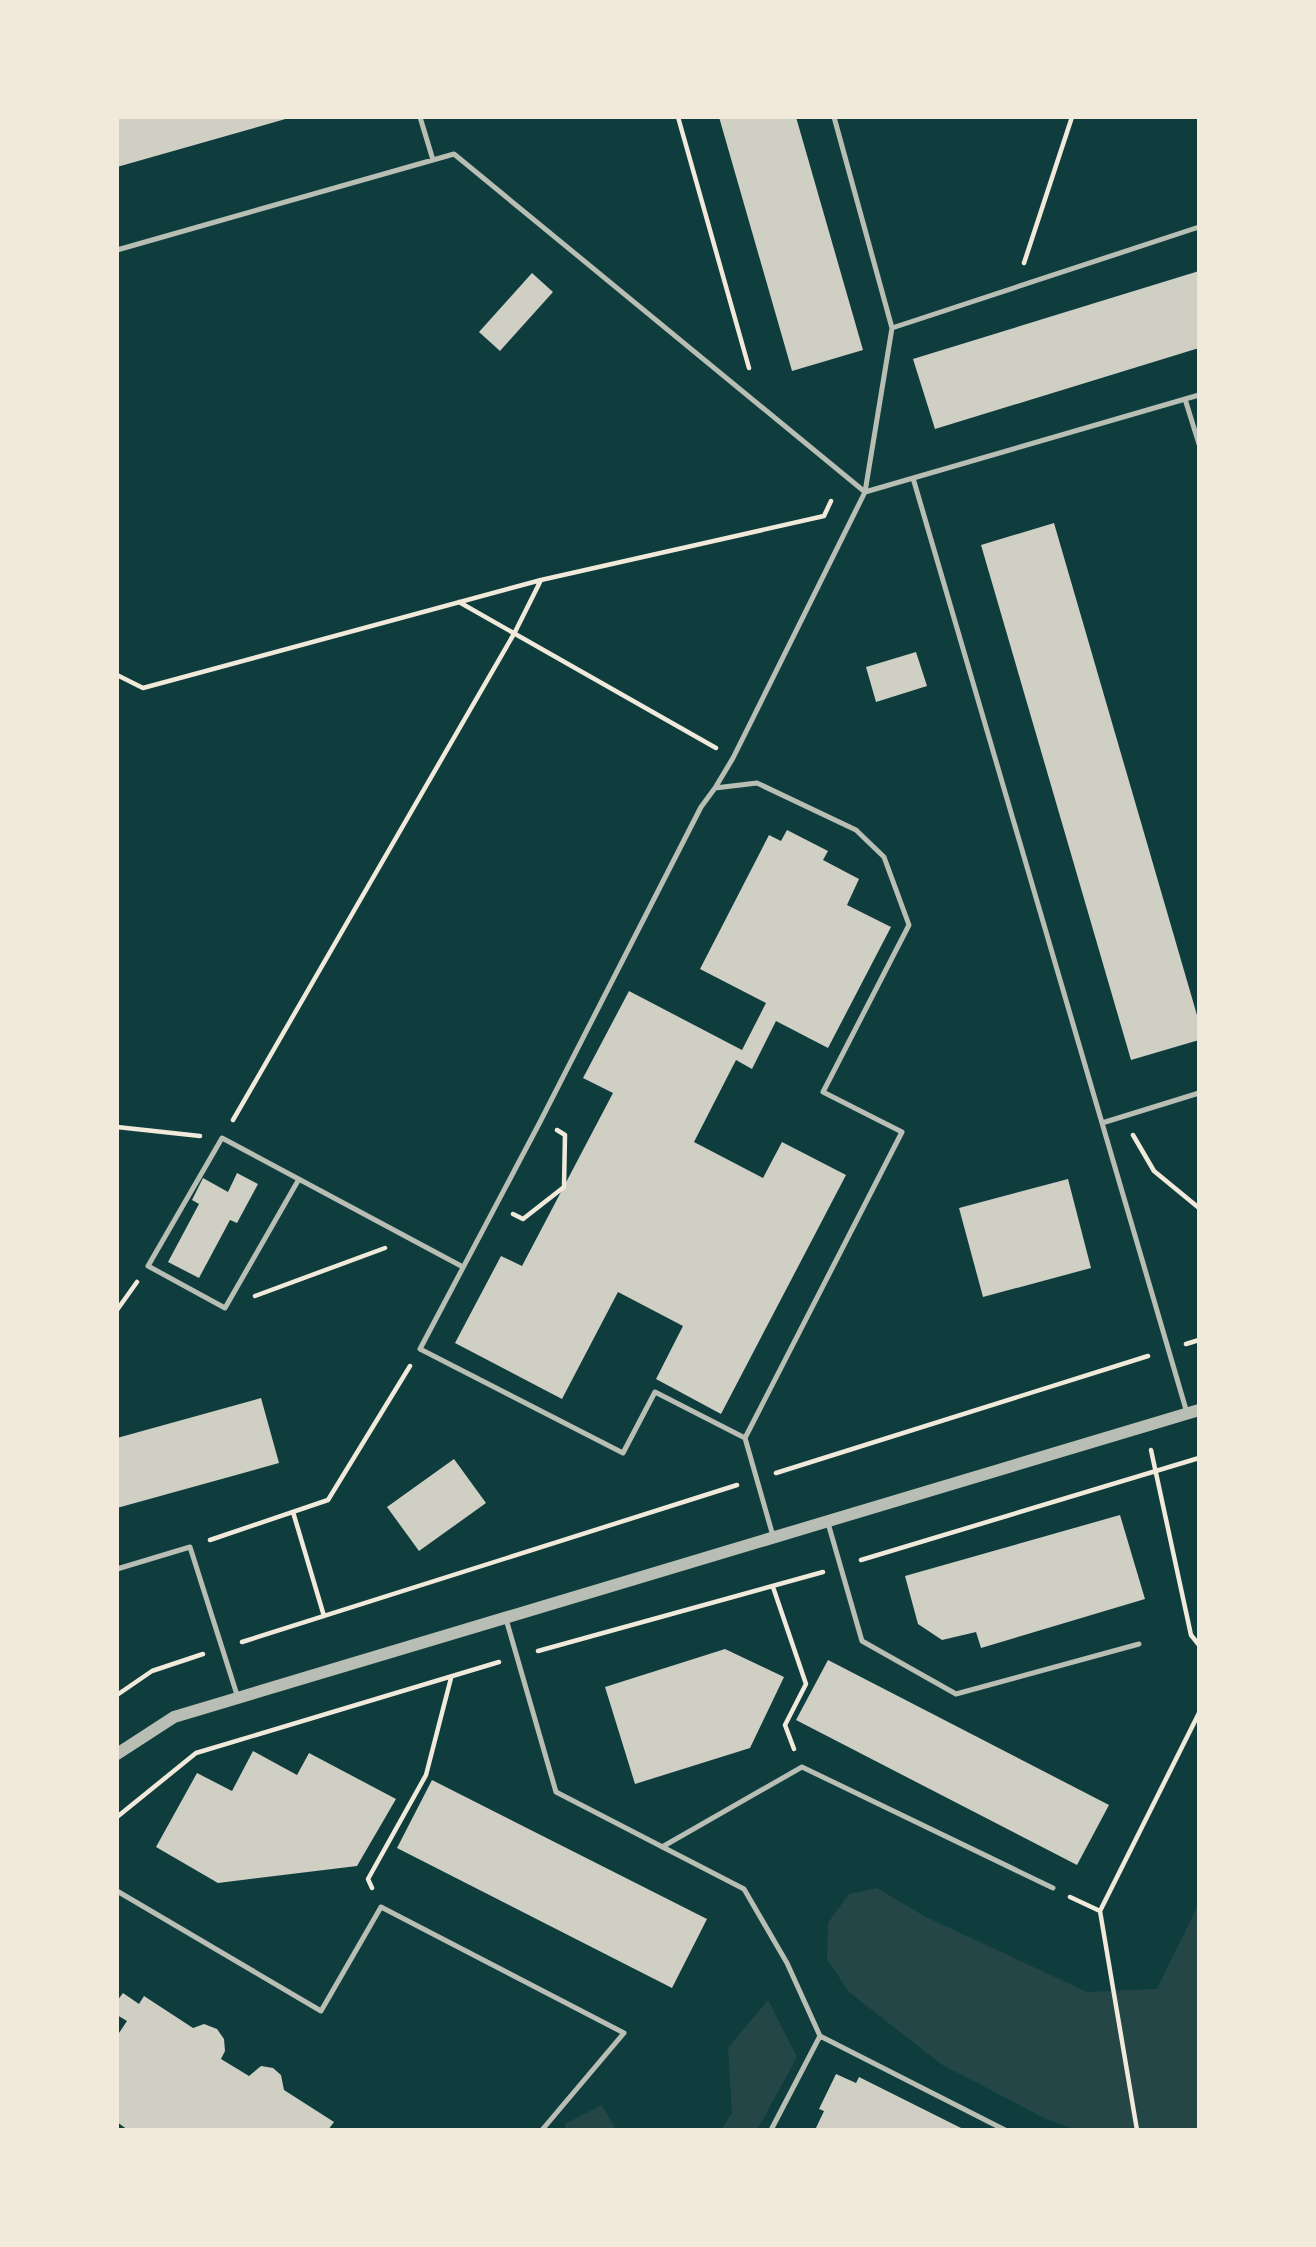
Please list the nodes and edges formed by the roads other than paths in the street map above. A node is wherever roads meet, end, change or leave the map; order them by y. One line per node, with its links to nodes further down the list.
1 (420, 117): 3 (lane)
2 (834, 117): 6 (lane)
3 (433, 160): 5 (lane); 11 (lane)
4 (1199, 227): 6 (lane)
5 (117, 250)
6 (892, 328): 11 (lane)
7 (1199, 396): 8 (lane)
8 (1185, 399): 9 (lane); 10 (lane)
9 (1199, 444)
10 (913, 478): 11 (lane); 14 (lane)
11 (865, 492): 12 (lane)
12 (715, 788): 16 (lane); 18 (lane)
13 (1199, 1093): 14 (lane)
14 (1102, 1123): 17 (lane)
15 (299, 1179): 15 (lane); 16 (lane)
16 (464, 1267): 18 (lane)
17 (1193, 1412): 19 (street)
18 (745, 1438): 20 (lane)
19 (828, 1522): 20 (street); 23 (lane)
20 (774, 1539): 22 (street)
21 (117, 1569): 24 (lane)
22 (506, 1619): 24 (street); 26 (lane)
23 (1139, 1644)
24 (238, 1698): 25 (street)
25 (117, 1754)
26 (662, 1847): 27 (lane); 29 (lane)
27 (1053, 1888)
28 (117, 1891): 30 (lane)
29 (820, 2036): 31 (lane); 32 (lane)
30 (542, 2130)
31 (771, 2130)
32 (1005, 2130)

